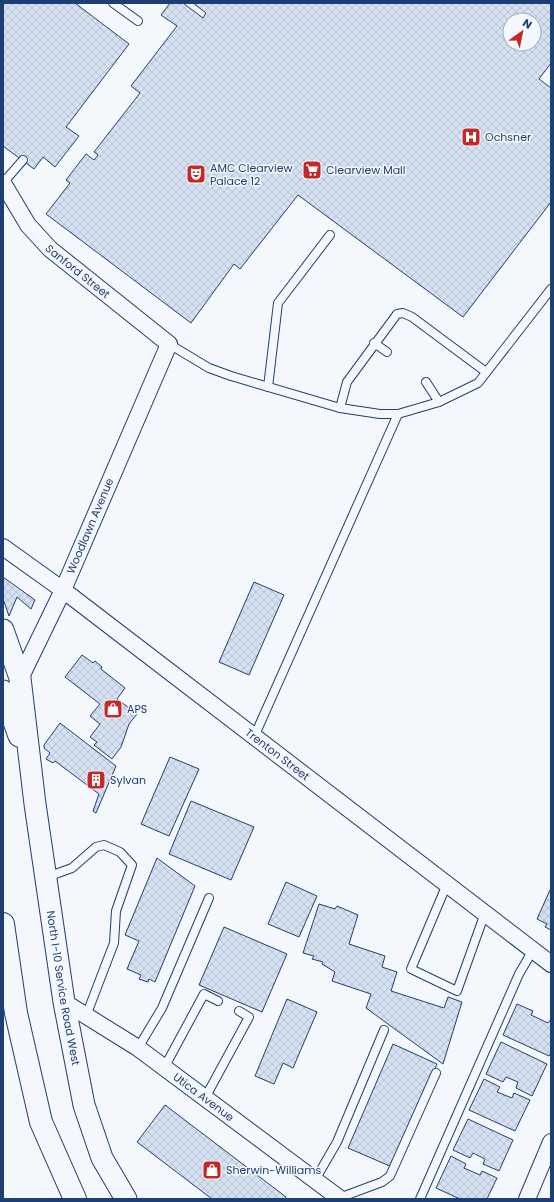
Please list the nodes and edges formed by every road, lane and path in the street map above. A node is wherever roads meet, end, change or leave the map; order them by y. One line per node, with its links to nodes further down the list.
1 (113, 3): 2 (lane)
2 (138, 21)
3 (23, 160): 4 (lane)
4 (3, 183): 8 (street, Sanford Street)
5 (330, 235): 12 (lane)
6 (551, 289): 10 (lane)
7 (374, 343): 9 (lane); 10 (lane); 14 (lane)
8 (169, 344): 12 (lane); 17 (street, Woodlawn Avenue)
9 (387, 352)
10 (486, 372): 13 (lane)
11 (426, 382): 13 (lane)
12 (268, 387): 14 (lane)
13 (439, 402): 15 (lane)
14 (340, 408): 15 (lane)
15 (398, 414): 21 (lane)
16 (3, 546): 17 (street, Trenton Street)
17 (63, 590): 19 (street, Woodlawn Avenue); 21 (street, Trenton Street)
18 (3, 630): 19 (street, North I-10 Service Road West)
19 (20, 678): 20 (street, Woodlawn Avenue); 22 (street, North I-10 Service Road West)
20 (6, 699): 22 (street, North I-10 Service Road West)
21 (254, 737): 24 (street, Trenton Street)
22 (30, 769): 23 (street, North I-10 Service Road West)
23 (45, 877): 31 (street, North I-10 Service Road West); 33 (lane)
24 (447, 884): 26 (street, Trenton Street); 26 (lane)
25 (209, 898): 35 (lane)
26 (485, 913): 28 (street, Trenton Street)
27 (3, 924): 42 (highway)
28 (533, 950): 29 (street, Trenton Street); 44 (lane)
29 (551, 964)
30 (218, 1001): 36 (lane)
31 (64, 1002): 33 (street, Utica Avenue); 43 (street, North I-10 Service Road West)
32 (239, 1011): 38 (lane)
33 (86, 1016): 35 (street, Utica Avenue)
34 (384, 1030): 40 (lane)
35 (138, 1048): 36 (street, Utica Avenue)
36 (164, 1068): 38 (street, Utica Avenue)
37 (436, 1073): 41 (lane)
38 (205, 1098): 40 (street, Utica Avenue)
39 (551, 1142): 45 (street)
40 (315, 1180): 41 (street, Utica Avenue)
41 (339, 1198)
42 (75, 1199)
43 (126, 1199)
44 (420, 1199)
45 (526, 1199)

